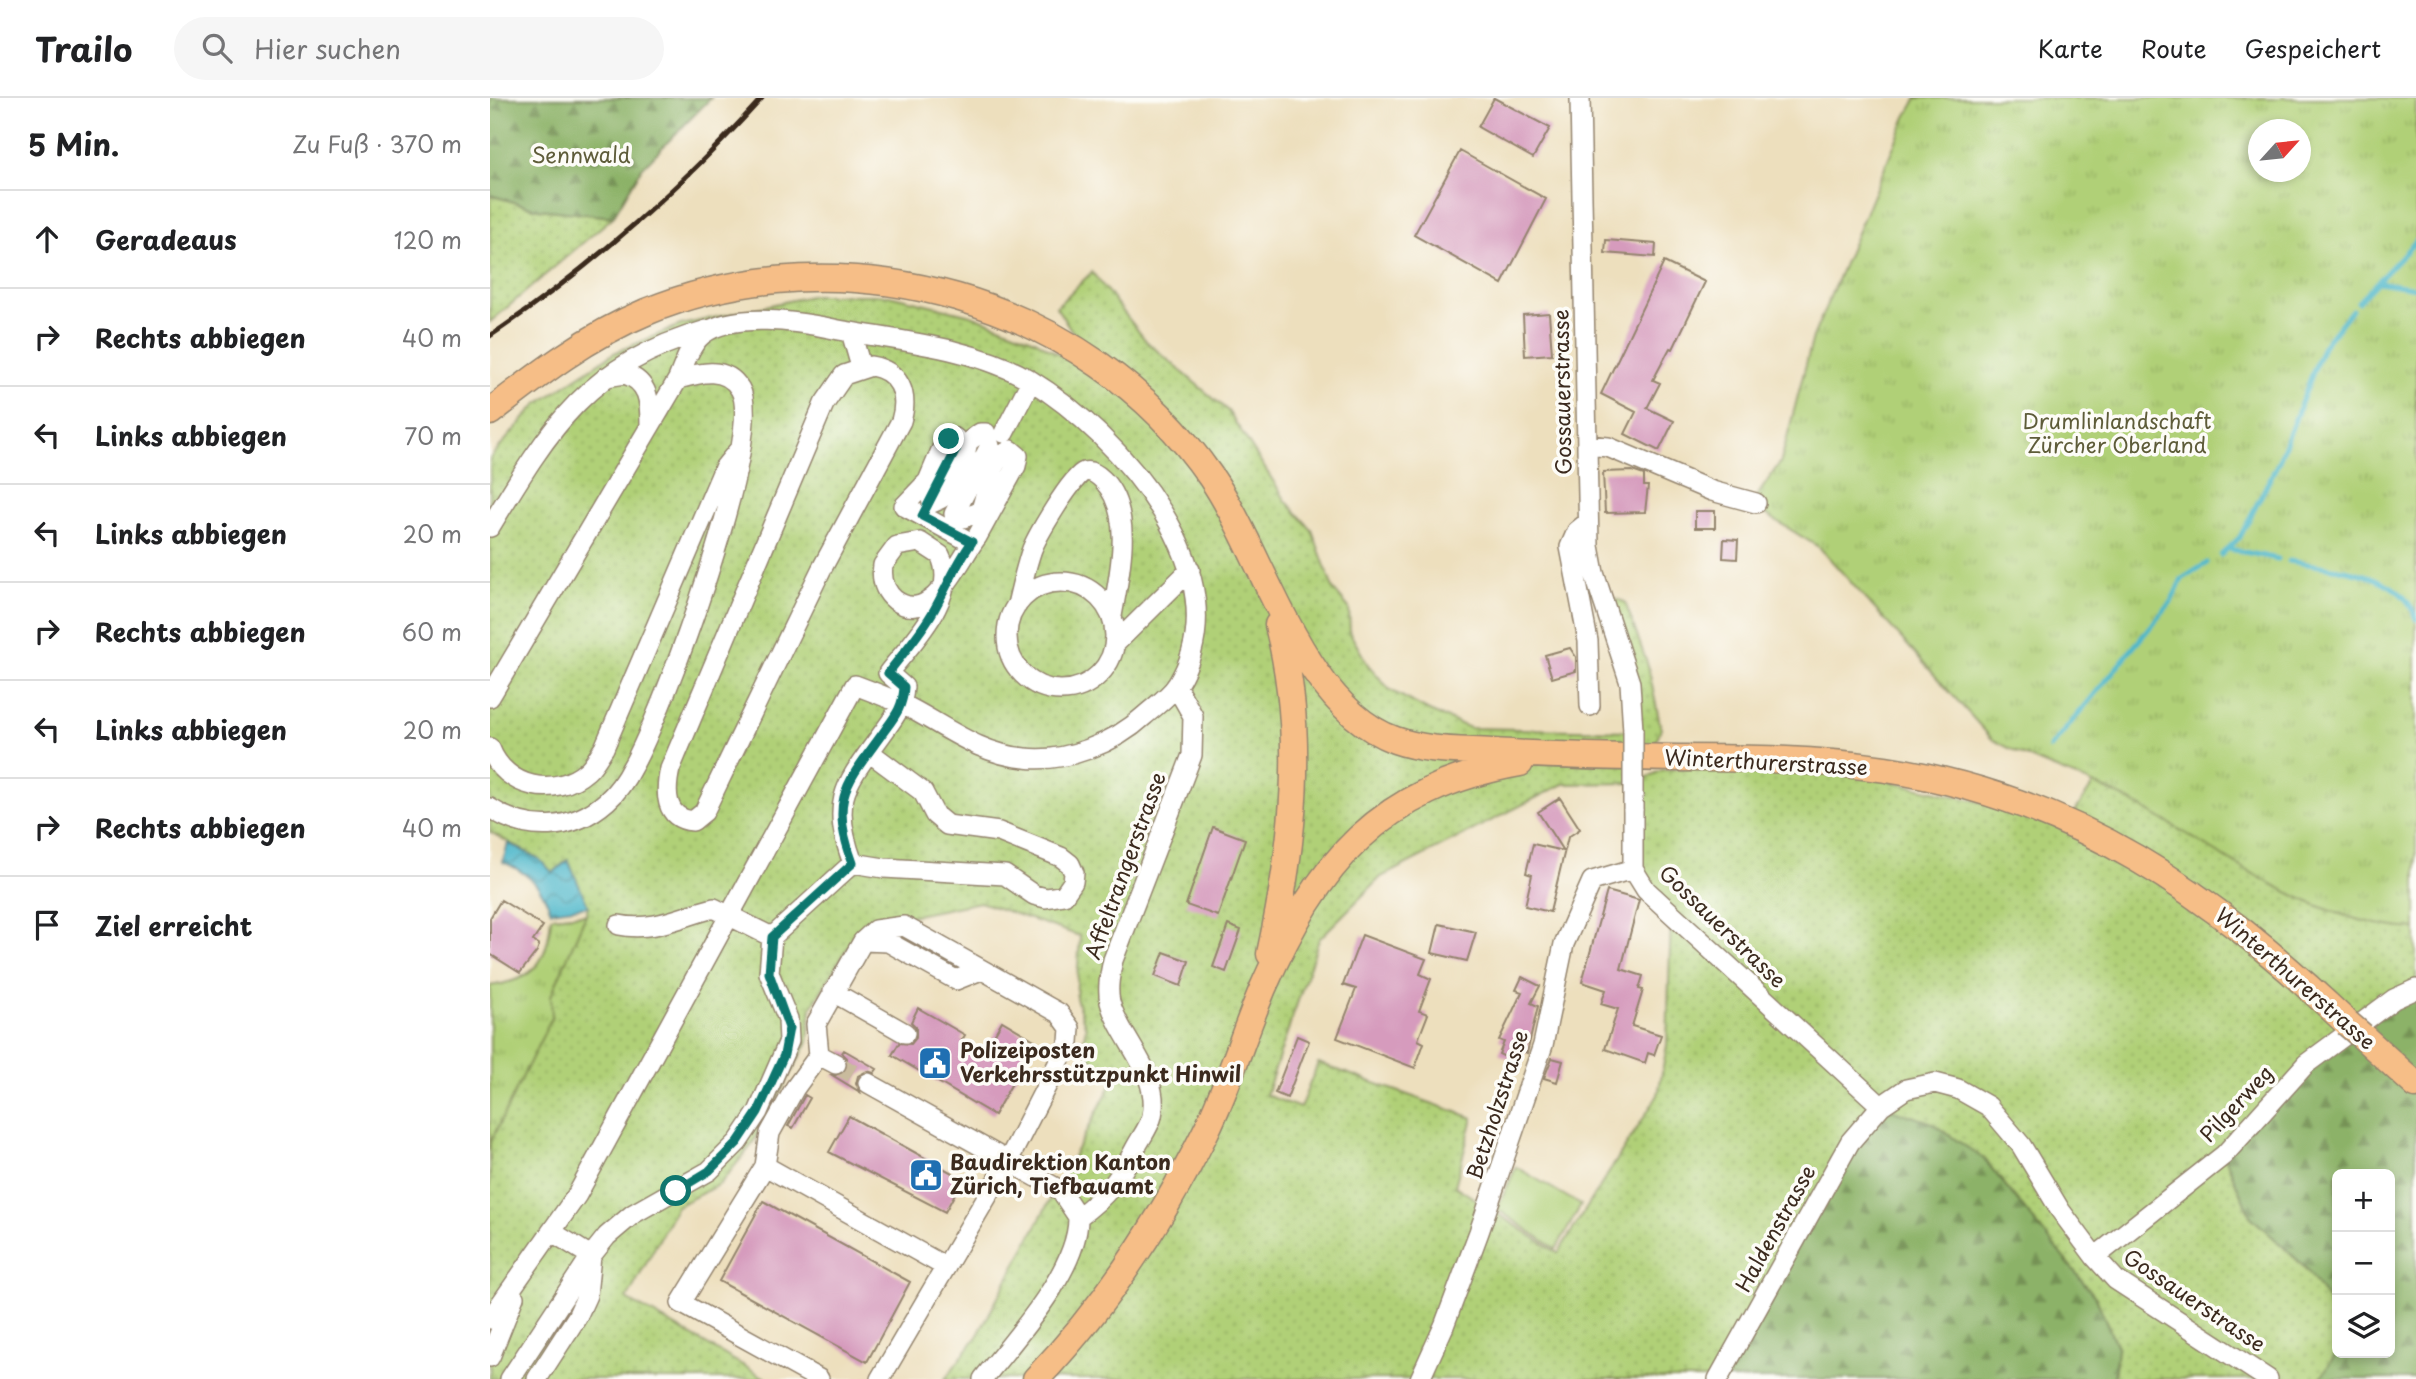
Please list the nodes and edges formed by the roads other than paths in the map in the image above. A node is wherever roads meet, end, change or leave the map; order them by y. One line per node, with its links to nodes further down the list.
1 (1580, 98): 12 (street, Gossauerstrasse)
2 (713, 328): 3 (street); 5 (street); 6 (street)
3 (852, 332): 4 (street); 7 (street)
4 (861, 367): 4 (street)
5 (678, 379): 9 (street); 13 (street)
6 (600, 380): 9 (street); 21 (street)
7 (1031, 381): 10 (street); 15 (street)
8 (491, 412): 23 (highway)
9 (650, 425): 29 (street)
10 (991, 433): 11 (street); 14 (street); 18 (street); 19 (street)
11 (955, 438): 18 (street); 18 (street)
12 (1587, 445): 17 (street); 20 (street, Gossauerstrasse)
13 (741, 447): 32 (street); 35 (street)
14 (1015, 453): 19 (street); 22 (street)
15 (1118, 454): 16 (street); 24 (street)
16 (1104, 481): 25 (street); 26 (street)
17 (1756, 503)
18 (926, 507): 19 (street)
19 (951, 522): 22 (street)
20 (1587, 522): 31 (street); 37 (street, Gossauerstrasse, bridge)
21 (490, 527)
22 (972, 542): 30 (street)
23 (1249, 543): 34 (highway); 42 (highway)
24 (1190, 570): 27 (street); 28 (street)
25 (1017, 605): 26 (street); 27 (street)
26 (1112, 616): 27 (street)
27 (1115, 644)
28 (1176, 686): 30 (street); 50 (street, Affeltrangerstrasse)
29 (490, 697)
30 (903, 705): 33 (street); 38 (street)
31 (1590, 706)
32 (490, 748)
33 (869, 752): 36 (street); 36 (street)
34 (1563, 757): 42 (highway); 46 (highway, Winterthurerstrasse)
35 (490, 808)
36 (853, 863): 40 (street)
37 (1633, 869): 47 (street, Gossauerstrasse); 64 (street, Betzholzstrasse)
38 (732, 914): 39 (street); 40 (street); 51 (street)
39 (619, 925)
40 (772, 937): 52 (street)
41 (2416, 989): 53 (street, Pilgerweg)
42 (1263, 990): 58 (highway)
43 (833, 992): 44 (street); 48 (street); 49 (street)
44 (905, 1033)
45 (868, 1083): 48 (street)
46 (2416, 1085)
47 (1881, 1106): 53 (street, Gossauerstrasse); 65 (street, Haldenstrasse)
48 (1009, 1161): 50 (street); 54 (street)
49 (765, 1166): 54 (street); 61 (street)
50 (1078, 1217): 63 (street)
51 (552, 1232): 52 (street); 55 (street)
52 (591, 1256): 59 (street); 60 (street)
53 (2095, 1257): 66 (street, Gossauerstrasse)
54 (946, 1267): 62 (street)
55 (520, 1280): 56 (street); 57 (street)
56 (490, 1319)
57 (490, 1357)
58 (1045, 1372)
59 (510, 1379)
60 (537, 1379)
61 (819, 1379)
62 (880, 1379)
63 (983, 1379)
64 (1420, 1379)
65 (1718, 1379)
66 (2268, 1379)

